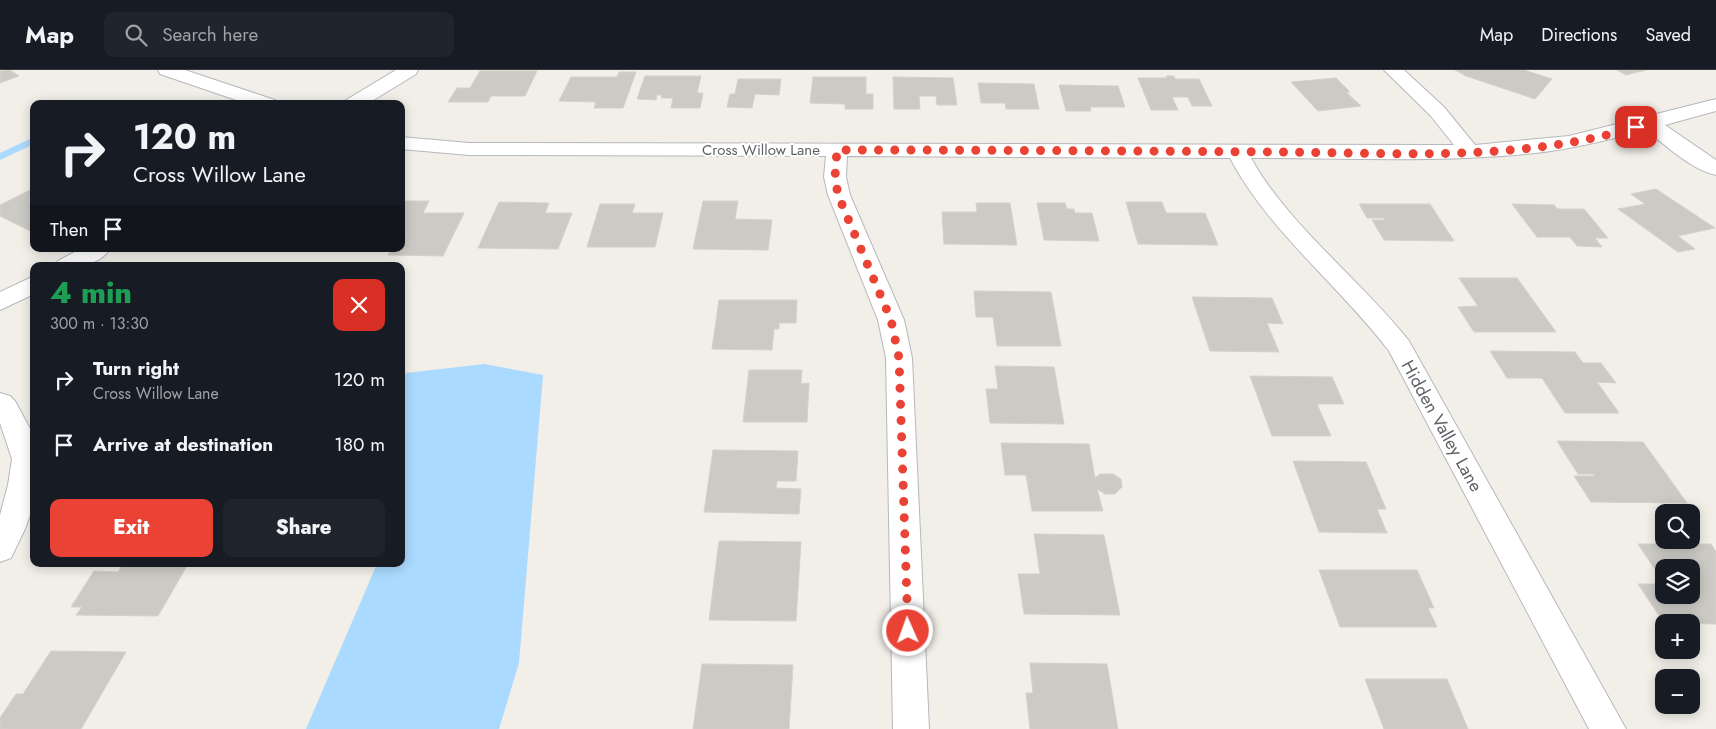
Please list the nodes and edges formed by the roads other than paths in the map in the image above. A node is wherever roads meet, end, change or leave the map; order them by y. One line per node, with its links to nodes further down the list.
1 (167, 70): 4 (street)
2 (410, 70): 5 (street)
3 (1393, 70): 10 (street)
4 (256, 100)
5 (361, 100)
6 (1716, 105): 7 (street, Cross Willow Lane)
7 (1649, 123): 10 (street, Cross Willow Lane); 12 (street)
8 (405, 143): 9 (street, Cross Willow Lane)
9 (837, 150): 11 (street, Cross Willow Lane); 19 (street)
10 (1468, 151): 11 (street, Cross Willow Lane)
11 (1237, 152): 20 (street, Hidden Valley Lane)
12 (1716, 169)
13 (92, 252): 14 (street)
14 (74, 262)
15 (30, 286): 16 (street)
16 (0, 302)
17 (0, 403): 18 (street)
18 (0, 549)
19 (911, 729)
20 (1608, 729)

